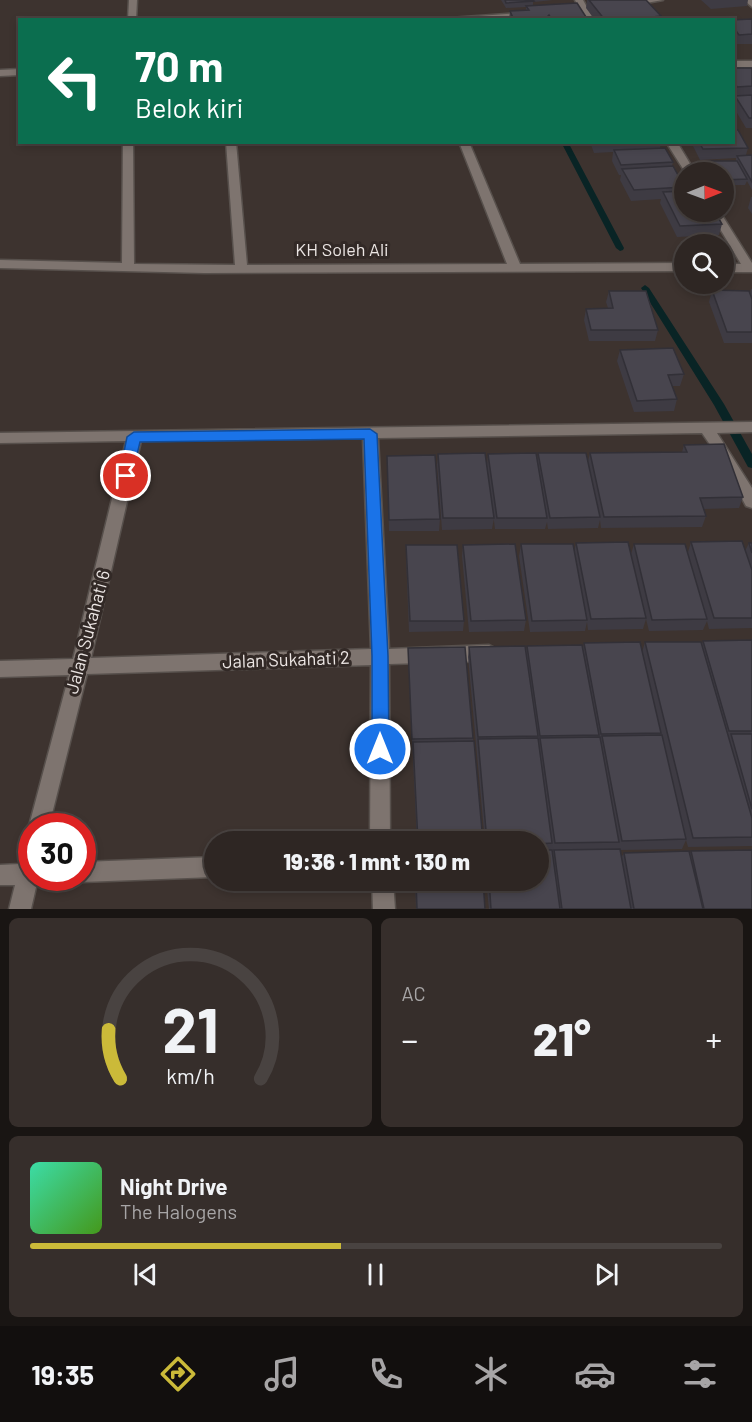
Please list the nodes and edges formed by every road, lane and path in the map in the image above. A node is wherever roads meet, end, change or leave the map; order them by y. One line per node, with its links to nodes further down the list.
1 (133, 0): 10 (street)
2 (659, 0): 4 (street)
3 (748, 0): 5 (street)
4 (617, 4)
5 (752, 4)
6 (582, 6): 7 (street); 8 (street)
7 (594, 6)
8 (573, 11)
9 (540, 13): 11 (street)
10 (132, 18)
11 (457, 18)
12 (735, 64): 13 (street)
13 (752, 64)
14 (18, 72): 15 (street)
15 (0, 73)
16 (128, 144): 24 (street)
17 (231, 144): 25 (street)
18 (465, 144): 26 (street)
19 (672, 144): 20 (street)
20 (684, 162)
21 (721, 222): 28 (street)
22 (0, 264): 24 (street, KH Soleh Ali)
23 (674, 267): 26 (street, KH Soleh Ali)
24 (128, 268): 25 (street, KH Soleh Ali)
25 (241, 268): 26 (street, KH Soleh Ali)
26 (514, 268)
27 (734, 268): 28 (street)
28 (751, 268)
29 (750, 427): 30 (street)
30 (712, 428): 31 (street); 34 (street)
31 (370, 434): 32 (street); 36 (street)
32 (134, 437): 33 (street); 37 (street, Jalan Sukahati 6)
33 (0, 438)
34 (752, 502)
35 (512, 653): 36 (street, Jalan Sukahati 2)
36 (380, 656): 37 (street, Jalan Sukahati 2); 40 (street)
37 (78, 668): 38 (street, Jalan Sukahati 2); 39 (street, Jalan Sukahati 6)
38 (0, 669)
39 (42, 813)
40 (380, 831)
41 (204, 867): 43 (street)
42 (18, 871): 44 (street)
43 (96, 871)
44 (0, 875)
45 (24, 891): 47 (street)
46 (383, 891): 48 (street)
47 (20, 909)
48 (384, 909)

